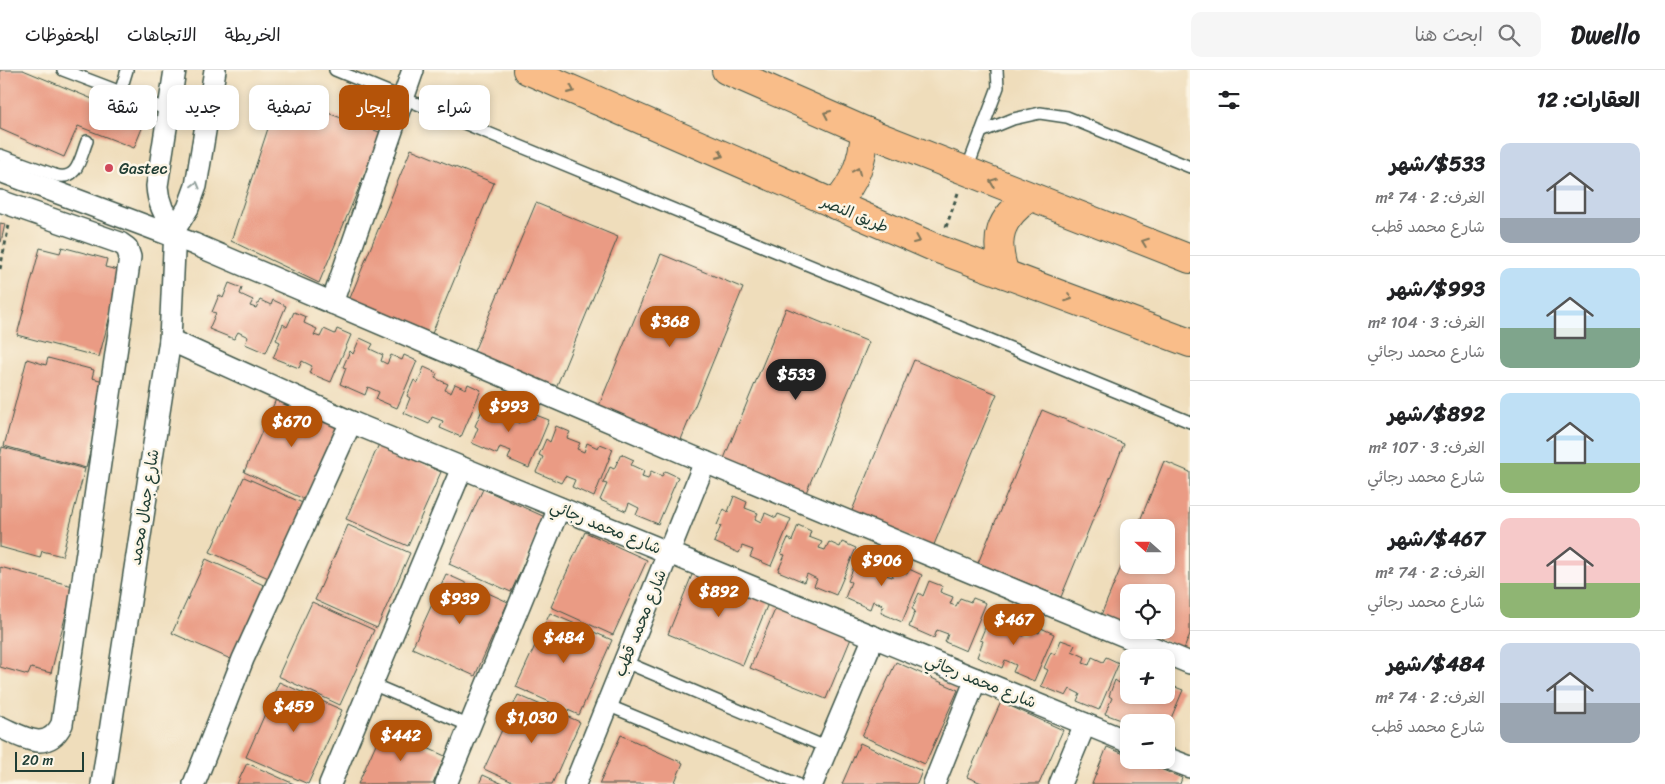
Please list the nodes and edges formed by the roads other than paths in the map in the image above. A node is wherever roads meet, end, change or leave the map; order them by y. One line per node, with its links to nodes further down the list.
1 (63, 70): 10 (lane)
2 (127, 70): 11 (lane)
3 (175, 70): 12 (street)
4 (215, 70): 28 (street, one-way to 4)
5 (334, 70): 13 (lane)
6 (412, 70): 14 (street)
7 (527, 70): 27 (highway, طريق النصر, one-way to 27)
8 (726, 70): 18 (highway, one-way to 8)
9 (997, 70): 19 (lane)
10 (100, 85)
11 (122, 85)
12 (172, 85)
13 (370, 85)
14 (407, 85)
15 (409, 101): 35 (lane)
16 (167, 117): 28 (street)
17 (391, 130): 31 (street)
18 (865, 131): 24 (highway); 27 (highway, one-way to 18)
19 (981, 132): 22 (lane); 24 (lane)
20 (87, 142): 21 (lane)
21 (0, 155)
22 (1190, 167)
23 (0, 171): 28 (street)
24 (966, 172): 25 (highway, one-way to 24)
25 (1030, 197): 29 (highway, one-way to 25); 30 (highway)
26 (7, 203): 48 (street)
27 (835, 205): 30 (highway, طريق النصر, one-way to 30)
28 (175, 233): 31 (street); 32 (street, شارع جمال محمد)
29 (1190, 259)
30 (1005, 274): 33 (highway, طريق النصر, one-way to 33)
31 (332, 303): 36 (street)
32 (170, 340): 34 (street, شارع محمد رجائي); 53 (street, شارع جمال محمد)
33 (1190, 343)
34 (351, 422): 37 (street, شارع محمد رجائي); 54 (street)
35 (1190, 422)
36 (705, 462): 39 (street, شارع محمد قطب); 42 (street)
37 (462, 468): 38 (street, شارع محمد رجائي); 44 (street)
38 (559, 508): 39 (street, شارع محمد رجائي); 47 (street)
39 (669, 553): 40 (street, شارع محمد رجائي); 41 (street, شارع محمد قطب)
40 (874, 637): 43 (street, شارع محمد رجائي); 50 (street)
41 (625, 662): 45 (street, شارع محمد قطب); 50 (lane)
42 (1190, 663)
43 (976, 680): 46 (street, شارع محمد رجائي); 60 (street)
44 (372, 684): 47 (lane); 55 (street)
45 (608, 705): 57 (street, شارع محمد قطب); 58 (lane)
46 (1085, 724): 49 (street, شارع محمد رجائي); 61 (street)
47 (470, 726): 56 (street)
48 (0, 727)
49 (1120, 738)
50 (828, 748): 59 (street)
51 (1175, 760): 52 (street)
52 (1189, 763)
53 (102, 784)
54 (194, 784)
55 (330, 784)
56 (446, 784)
57 (575, 784)
58 (797, 784)
59 (812, 784)
60 (934, 784)
61 (1060, 784)

